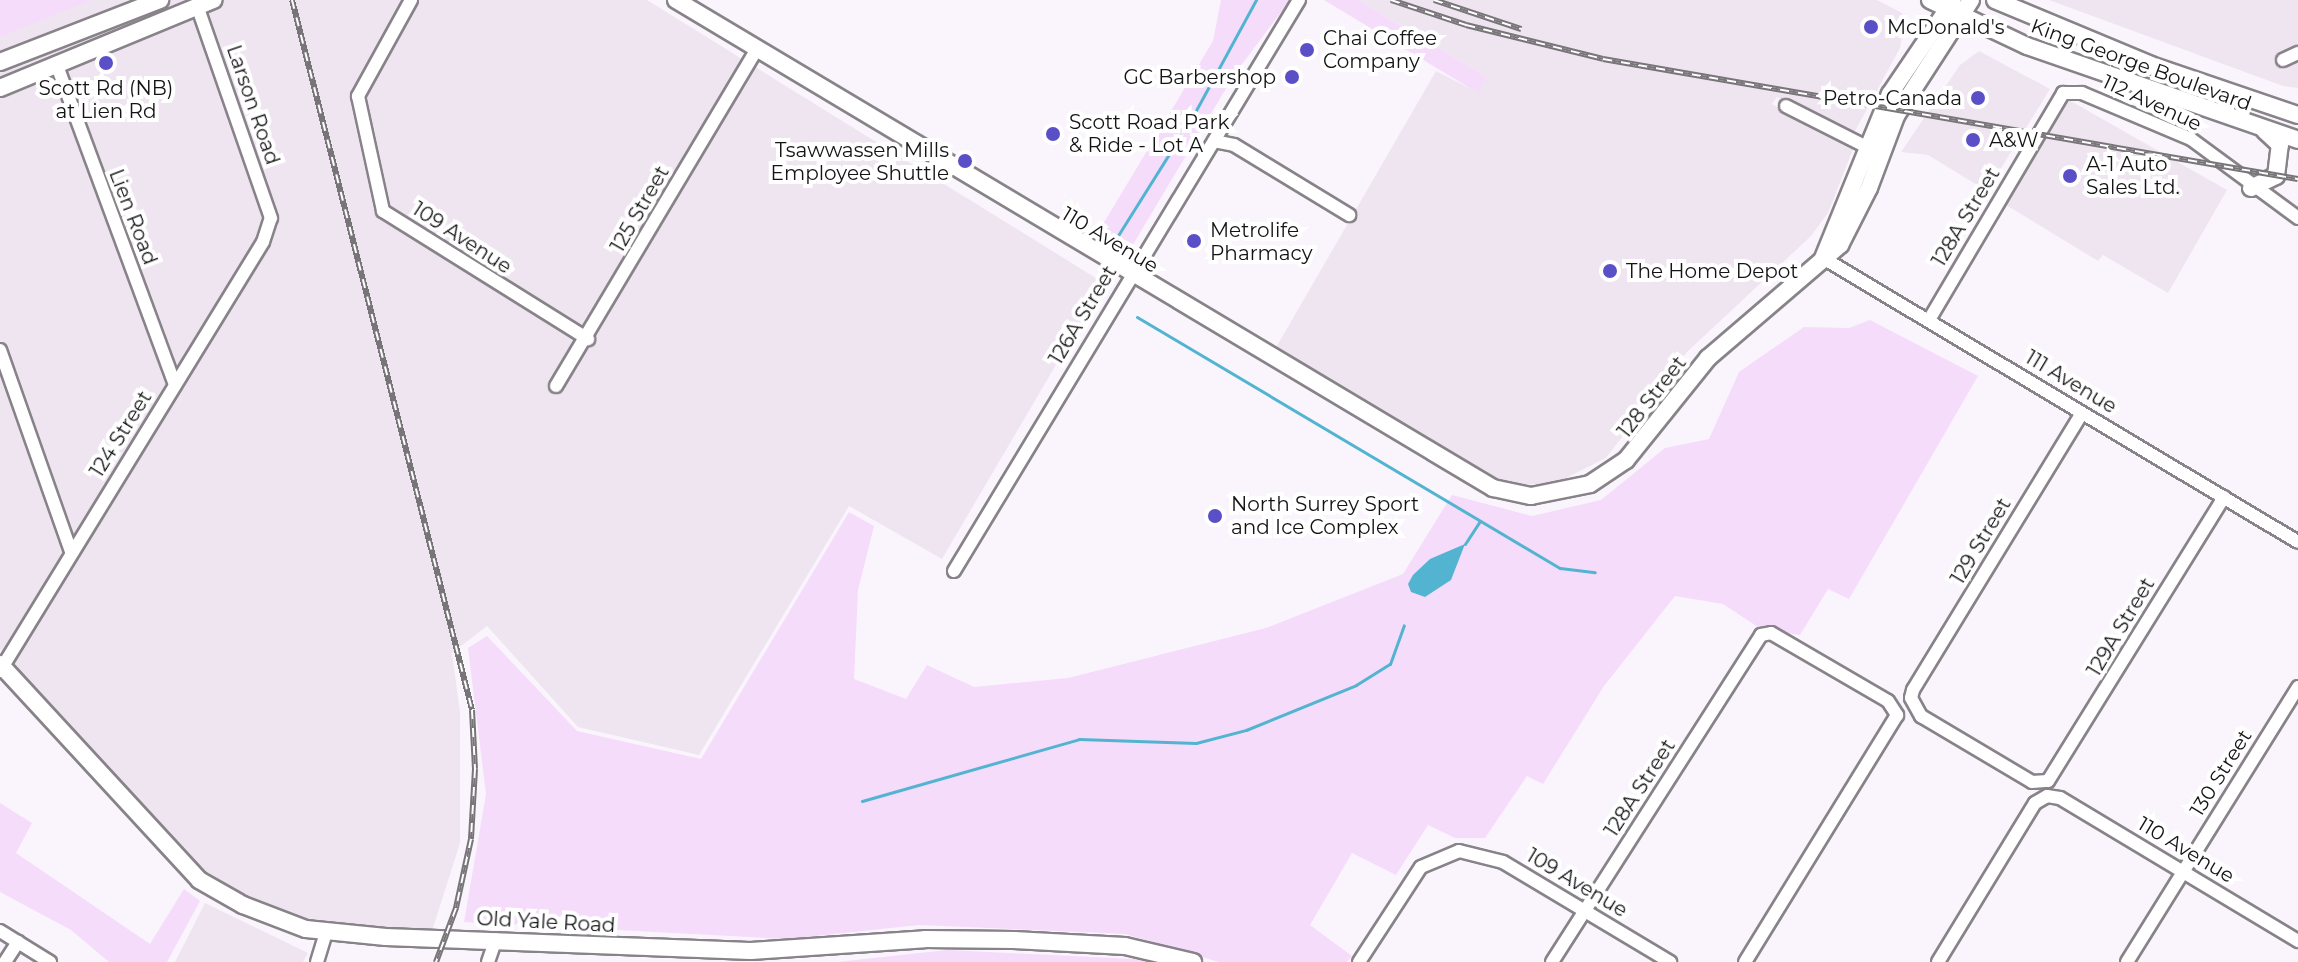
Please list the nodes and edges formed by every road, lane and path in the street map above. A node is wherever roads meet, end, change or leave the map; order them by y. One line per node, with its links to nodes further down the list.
1 (160, 0): 16 (main road)
2 (214, 0): 10 (main road)
3 (411, 0): 33 (street, 109 Avenue)
4 (676, 0): 13 (main road, 110 Avenue)
5 (1299, 0): 24 (street, 126A Street)
6 (1930, 0): 11 (main road, King George Boulevard)
7 (1971, 0): 11 (main road, 128 Street)
8 (1995, 0): 12 (main road, King George Boulevard)
9 (2026, 0): 12 (main road)
10 (197, 6): 17 (main road); 28 (street, Larson Road)
11 (1954, 8): 22 (main road, King George Boulevard); 25 (main road, 128 Street); 30 (main road, 128 Street)
12 (2037, 18): 21 (main road, King George Boulevard)
13 (756, 51): 31 (main road, 110 Avenue); 33 (street, 125 Street)
14 (2298, 53): 15 (street)
15 (2283, 60)
16 (0, 62)
17 (56, 63): 18 (main road); 35 (street, Lien Road)
18 (0, 88)
19 (2063, 93): 26 (street, 112 Avenue); 32 (street, 128A Street)
20 (1786, 106): 25 (street)
21 (2298, 115)
22 (2264, 130): 23 (main road, King George Boulevard); 26 (main road)
23 (2298, 140)
24 (1214, 141): 27 (street); 31 (street, 126A Street)
25 (1865, 146): 30 (main road, 128 Street)
26 (2251, 188): 29 (street, 112 Avenue)
27 (1349, 215)
28 (271, 218): 35 (street, 124 Street)
29 (2298, 218)
30 (1823, 258): 32 (street, 111 Avenue); 38 (main road, 128 Street)
31 (1130, 275): 38 (main road, 110 Avenue); 42 (street, 126A Street)
32 (1929, 320): 37 (street, 111 Avenue)
33 (588, 339): 36 (street, 125 Street)
34 (0, 350): 41 (street)
35 (175, 385): 41 (street, 124 Street)
36 (556, 386)
37 (2082, 413): 39 (street, 111 Avenue); 45 (street, 129 Street)
38 (1531, 496)
39 (2224, 497): 40 (street, 111 Avenue); 45 (street, 129A Street)
40 (2298, 542)
41 (71, 552): 43 (street, 124 Street)
42 (954, 571)
43 (1, 667): 49 (main road, Old Yale Road)
44 (2298, 687): 46 (street, 130 Street)
45 (2052, 777)
46 (2183, 871): 51 (street, 110 Avenue); 62 (street, 110 Avenue); 63 (street, 130 Street)
47 (1586, 911): 58 (street, 109 Avenue); 59 (street, 128A Street); 60 (street, 109 Avenue); 61 (street, 128A Street)
48 (0, 931): 52 (street)
49 (326, 933): 50 (main road, Old Yale Road); 55 (street)
50 (496, 939): 56 (street); 57 (main road, Old Yale Road)
51 (2298, 941)
52 (18, 942): 53 (street); 54 (street)
53 (5, 962)
54 (50, 962)
55 (317, 962)
56 (488, 962)
57 (1193, 962)
58 (1359, 962)
59 (1552, 962)
60 (1670, 962)
61 (1745, 962)
62 (1938, 962)
63 (2127, 962)

